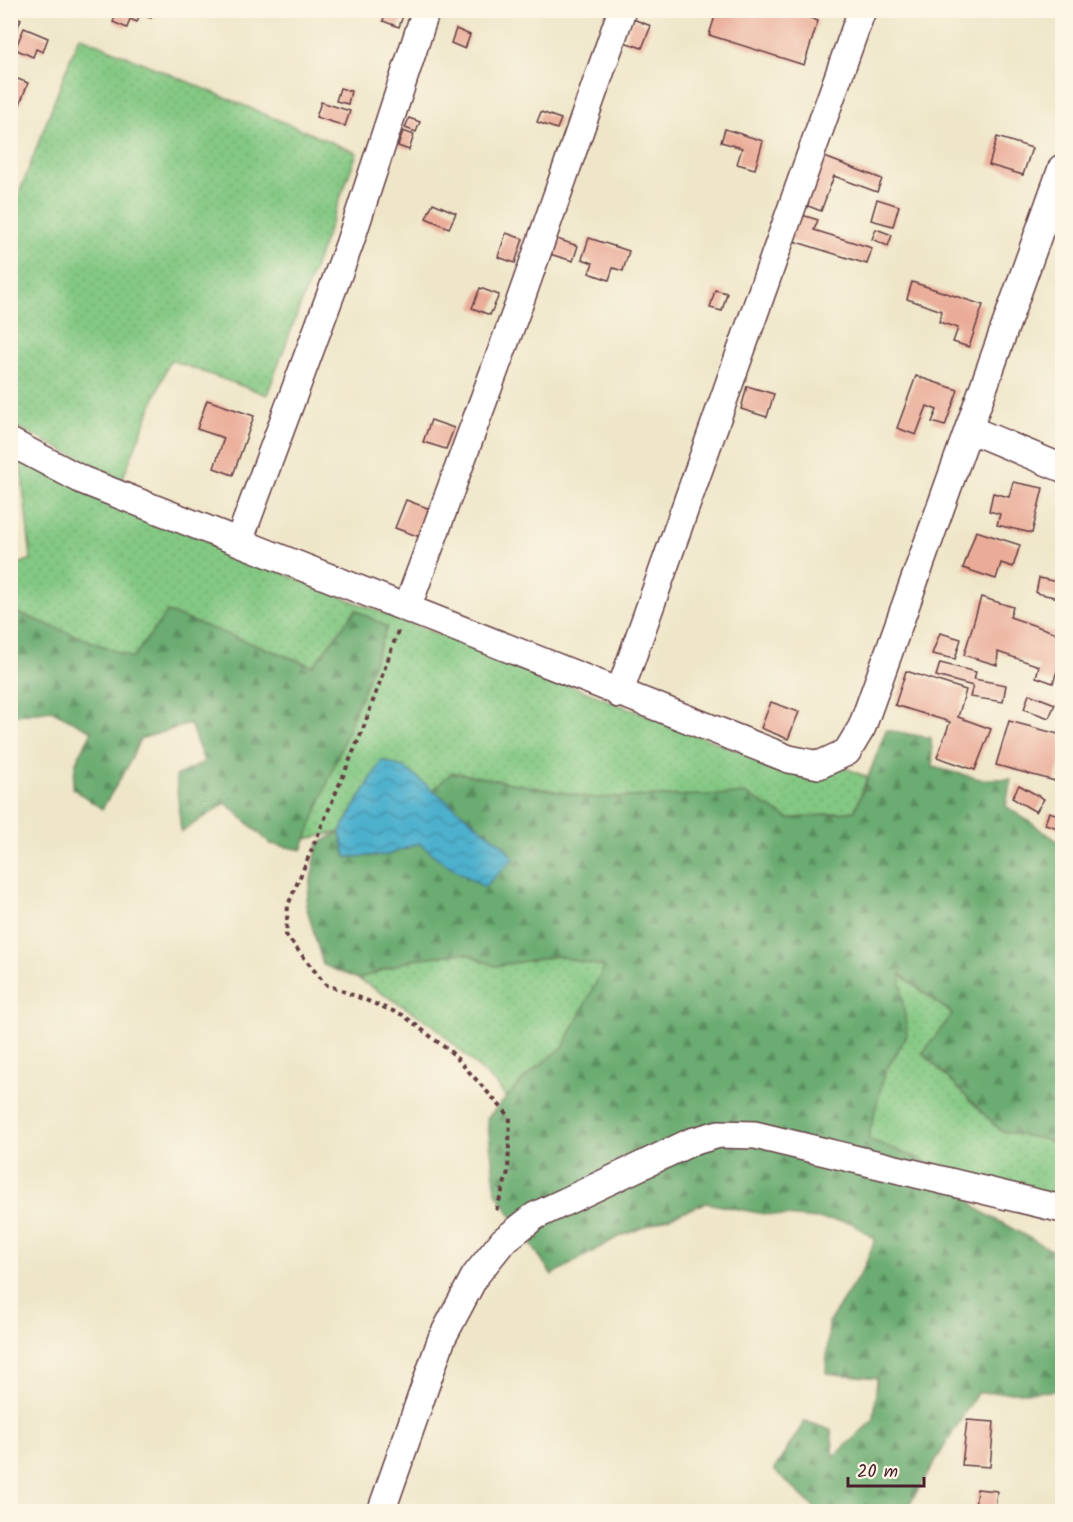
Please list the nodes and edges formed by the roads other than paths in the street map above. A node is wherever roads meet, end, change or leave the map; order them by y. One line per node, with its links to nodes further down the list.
1 (426, 10): 8 (street)
2 (622, 10): 9 (street)
3 (862, 10): 10 (street)
4 (1062, 168): 5 (street)
5 (969, 429): 7 (street); 10 (street)
6 (10, 442): 8 (street)
7 (1062, 468)
8 (239, 541): 9 (street)
9 (407, 608): 10 (street)
10 (619, 694)
11 (1062, 1209): 12 (street)
12 (381, 1512)

